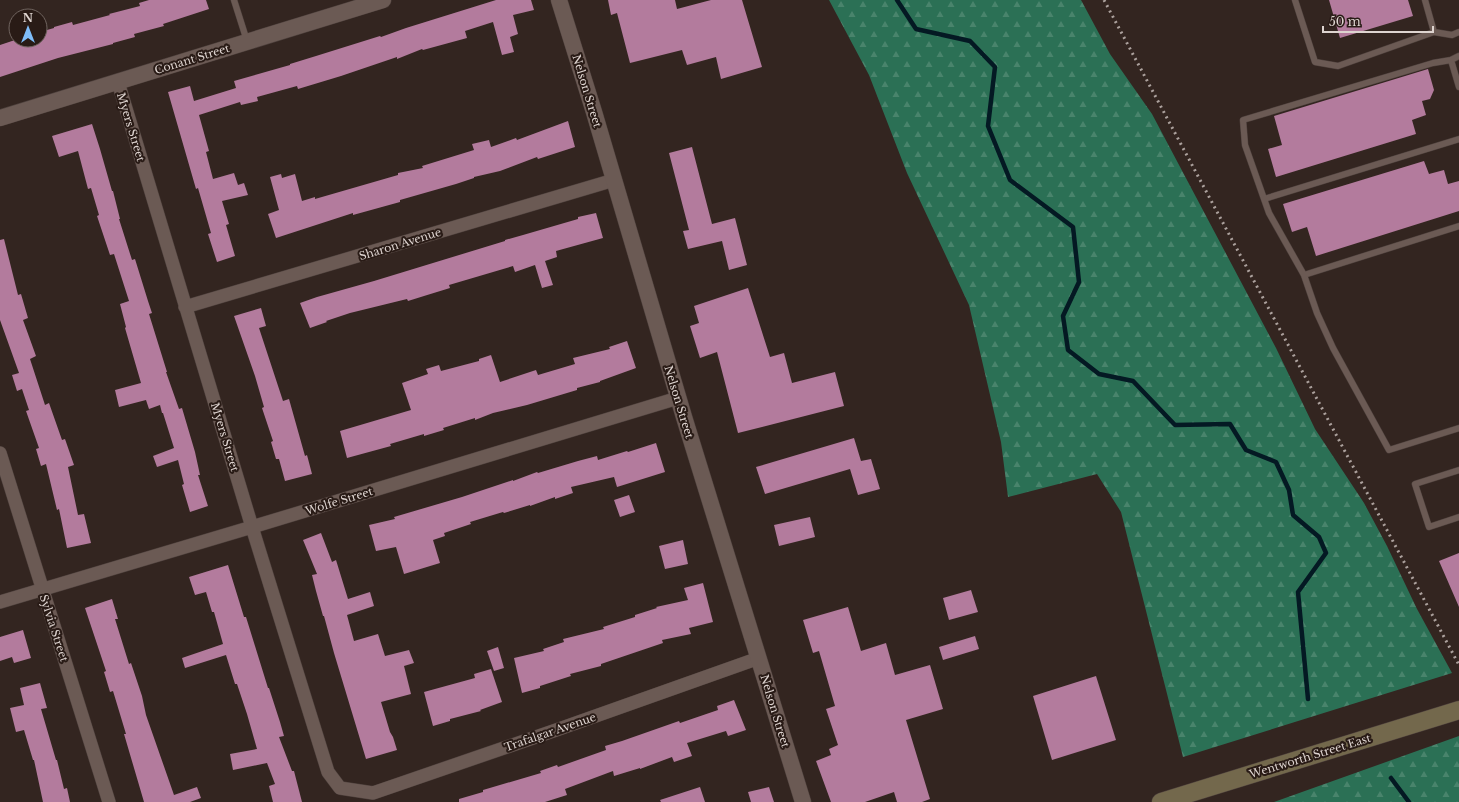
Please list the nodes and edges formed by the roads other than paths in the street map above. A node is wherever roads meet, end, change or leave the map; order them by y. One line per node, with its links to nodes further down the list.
1 (234, 0): 8 (lane)
2 (383, 0): 8 (street, Conant Street)
3 (559, 0): 15 (street, Nelson Street)
4 (1296, 0): 6 (lane)
5 (1425, 0): 6 (lane)
6 (1434, 32): 7 (lane)
7 (1459, 32)
8 (247, 41): 11 (street, Conant Street)
9 (1459, 56): 10 (lane)
10 (1451, 60): 12 (lane); 16 (lane)
11 (118, 82): 13 (street, Conant Street); 19 (street, Myers Street)
12 (1459, 87)
13 (0, 118)
14 (1459, 139): 16 (lane)
15 (614, 180): 19 (street, Sharon Avenue); 20 (street, Nelson Street)
16 (1264, 199): 18 (lane)
17 (1459, 226): 18 (lane)
18 (1304, 275): 21 (lane)
19 (186, 307): 25 (street, Myers Street)
20 (678, 398): 25 (street, Wolfe Street); 28 (street, Nelson Street)
21 (1459, 428)
22 (0, 453): 26 (street, Sylvia Street)
23 (1459, 470): 24 (lane)
24 (1459, 517)
25 (252, 527): 26 (street, Wolfe Street); 30 (street, Myers Street)
26 (42, 589): 27 (street, Wolfe Street); 31 (street, Sylvia Street)
27 (0, 602)
28 (759, 658): 30 (street, Trafalgar Avenue); 32 (street, Nelson Street)
29 (1459, 710): 33 (main road, Wentworth Street East)
30 (340, 788)
31 (109, 802)
32 (803, 802)
33 (1161, 802)

